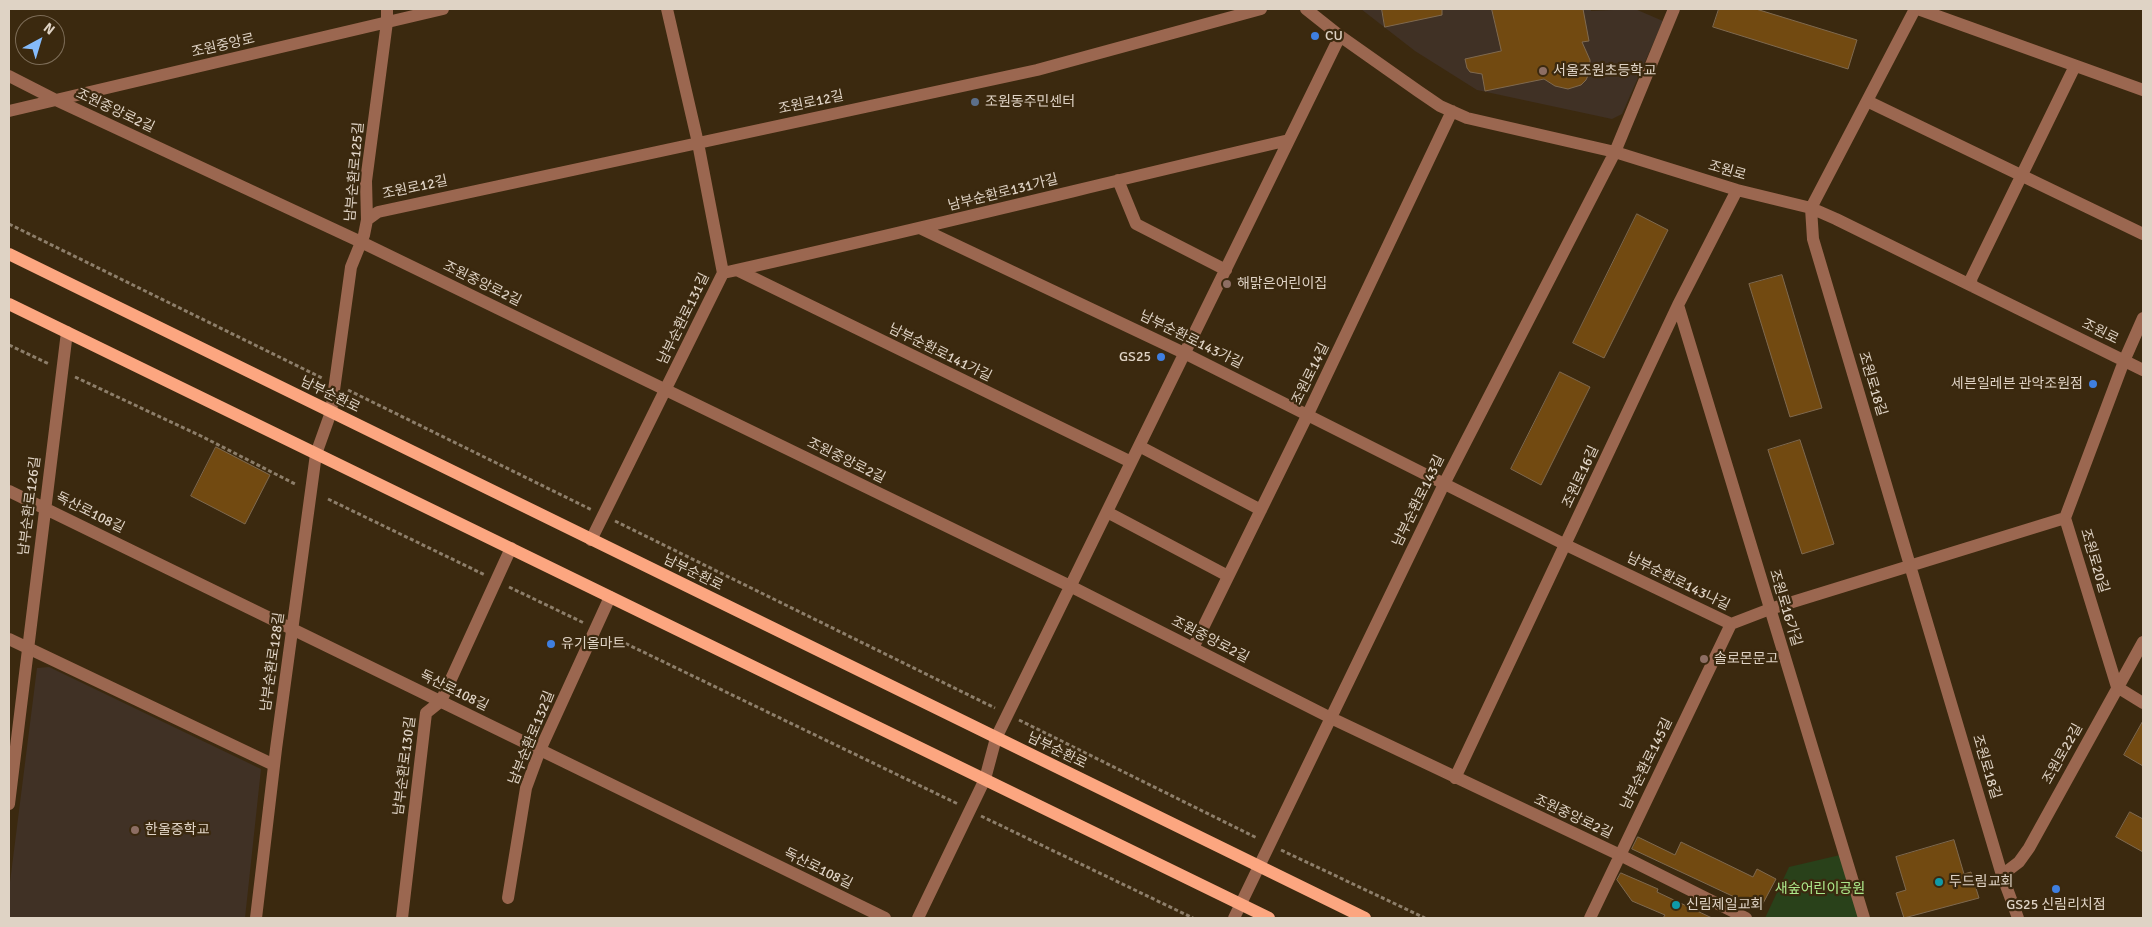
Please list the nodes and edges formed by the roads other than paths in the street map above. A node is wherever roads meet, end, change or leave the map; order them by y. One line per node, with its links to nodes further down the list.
1 (387, 9): 8 (street, 남부순환로125길)
2 (443, 9): 8 (street, 조원중앙로)
3 (667, 9): 18 (street, 남부순환로131길)
4 (1261, 9): 18 (street, 조원로12길)
5 (1306, 9): 9 (street, 조원로)
6 (1674, 9): 19 (street, 남부순환로143길)
7 (1917, 9): 10 (street); 14 (street)
8 (387, 22): 13 (street, 조원중앙로); 24 (street, 남부순환로125길)
9 (1340, 36): 16 (street, 조원로); 17 (street)
10 (2075, 66): 12 (street); 20 (street)
11 (9, 76): 13 (street, 조원중앙로2길)
12 (2143, 90)
13 (56, 100): 15 (street, 조원중앙로); 27 (street, 조원중앙로2길)
14 (1867, 100): 20 (street); 23 (street)
15 (9, 112)
16 (1452, 112): 19 (street, 조원로); 42 (street, 조원로14길)
17 (1289, 140): 21 (street, 남부순환로131가길); 30 (street)
18 (698, 143): 24 (street, 조원로12길); 31 (street, 남부순환로131길)
19 (1615, 152): 22 (street, 조원로); 46 (street, 남부순환로143길)
20 (2022, 174): 26 (street); 32 (street)
21 (1118, 180): 25 (street, 남부순환로131가길); 30 (street)
22 (1737, 190): 23 (street, 조원로); 34 (street, 조원로16길)
23 (1811, 208): 32 (street, 조원로); 55 (street, 조원로18길)
24 (367, 220): 27 (street, 남부순환로125길)
25 (922, 229): 29 (street, 남부순환로131가길); 37 (street, 남부순환로143가길)
26 (2143, 234)
27 (361, 242): 40 (street, 조원중앙로2길); 41 (street, 남부순환로125길)
28 (9, 254): 41 (main road, 남부순환로)
29 (737, 270): 31 (street, 남부순환로131가길); 45 (street, 남부순환로141가길)
30 (1226, 270): 37 (street)
31 (723, 273): 40 (street, 남부순환로131길)
32 (1972, 286): 38 (street, 조원로)
33 (9, 304): 36 (main road)
34 (1678, 305): 53 (street, 조원로16길); 59 (street, 조원로16가길)
35 (2143, 318): 38 (street, 조원로20길)
36 (67, 332): 44 (main road); 48 (street, 남부순환로126길)
37 (1184, 353): 42 (street, 남부순환로143가길); 43 (street)
38 (2124, 361): 39 (street, 조원로); 51 (street, 조원로20길)
39 (2143, 370)
40 (665, 391): 52 (street, 남부순환로131길); 57 (street, 조원중앙로2길)
41 (332, 412): 44 (street, 남부순환로128길); 52 (main road, 남부순환로)
42 (1307, 416): 46 (street, 남부순환로143가길); 49 (street, 조원로14길)
43 (1139, 446): 45 (street); 49 (street)
44 (316, 454): 54 (main road); 61 (street, 남부순환로128길)
45 (1131, 462): 50 (street)
46 (1444, 482): 53 (street, 남부순환로143나길); 69 (street, 남부순환로143길)
47 (9, 490): 48 (street, 독산로108길)
48 (44, 508): 61 (street, 독산로108길); 65 (street, 남부순환로126길)
49 (1261, 510): 56 (street, 조원로14길)
50 (1106, 512): 56 (street); 57 (street)
51 (2065, 518): 55 (street); 66 (street, 조원로20길)
52 (591, 540): 70 (main road, 남부순환로)
53 (1566, 544): 60 (street, 남부순환로143나길); 73 (street, 조원로16길)
54 (511, 548): 58 (main road); 67 (street, 남부순환로130길)
55 (1910, 566): 59 (street, 남부순환로143나길); 78 (street, 조원로18길)
56 (1228, 576): 64 (street, 조원로14길)
57 (1070, 586): 64 (street, 조원중앙로2길); 70 (street)
58 (610, 597): 71 (street, 남부순환로132길); 74 (main road)
59 (1770, 609): 60 (street, 남부순환로143나길); 90 (street, 조원로16가길)
60 (1731, 624): 76 (street, 남부순환로145길)
61 (293, 630): 67 (street, 독산로108길); 72 (street, 남부순환로128길)
62 (9, 640): 65 (street)
63 (2143, 642): 66 (street, 조원로22길)
64 (1193, 648): 69 (street, 조원중앙로2길)
65 (28, 649): 72 (street); 75 (street, 남부순환로126길)
66 (2117, 687): 68 (street); 78 (street, 조원로22길)
67 (441, 702): 71 (street, 독산로108길); 82 (street, 남부순환로130길)
68 (2143, 703)
69 (1331, 718): 73 (street, 조원중앙로2길); 77 (street, 남부순환로143길)
70 (996, 738): 74 (street); 77 (main road, 남부순환로)
71 (540, 750): 79 (street, 남부순환로132길); 83 (street, 독산로108길)
72 (274, 765): 81 (street, 남부순환로128길)
73 (1454, 778): 76 (street, 조원중앙로2길)
74 (985, 779): 80 (main road); 84 (street)
75 (9, 804)
76 (1620, 855): 88 (street, 남부순환로145길); 89 (street, 조원중앙로2길)
77 (1258, 867): 80 (street, 남부순환로143길); 87 (main road, 남부순환로)
78 (2002, 875): 91 (street, 조원로18길)
79 (508, 898)
80 (1241, 904): 85 (street, 남부순환로143길); 86 (main road)
81 (256, 918)
82 (402, 918)
83 (885, 918)
84 (918, 918)
85 (1234, 918)
86 (1270, 918)
87 (1365, 918)
88 (1590, 918)
89 (1746, 918)
90 (1864, 918)
91 (2018, 918)

